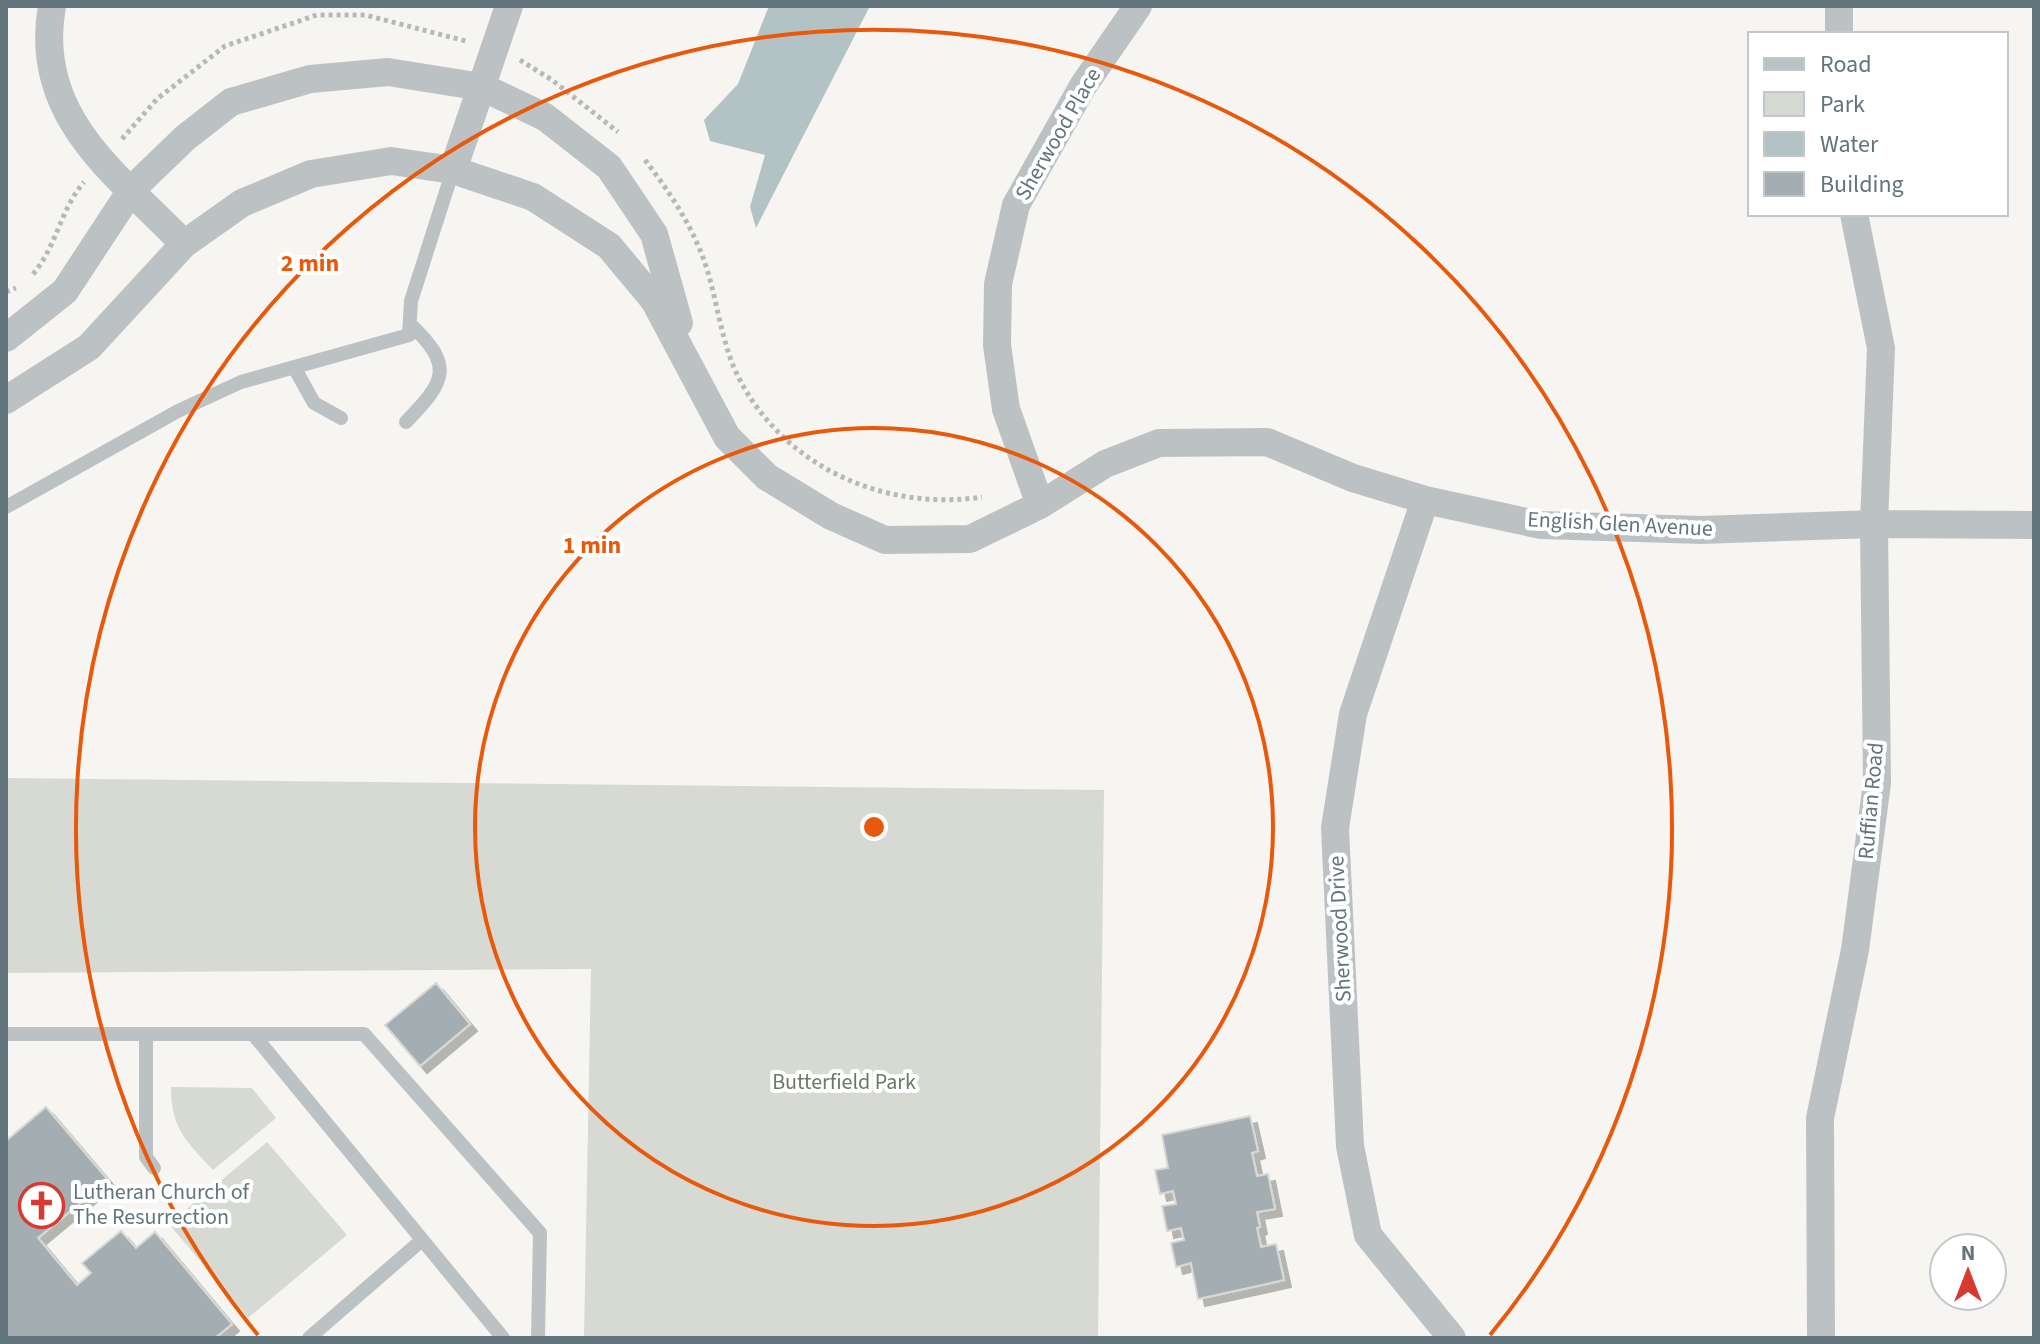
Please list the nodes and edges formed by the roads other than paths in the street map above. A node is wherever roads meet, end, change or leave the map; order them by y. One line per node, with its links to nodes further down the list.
1 (52, 6): 8 (street)
2 (509, 6): 6 (street)
3 (1138, 6): 19 (street, Sherwood Place)
4 (1839, 6): 5 (street)
5 (1839, 32)
6 (482, 87): 7 (street); 8 (street, English Glen Avenue); 14 (street, English Glen Avenue)
7 (453, 170): 10 (street, English Glen Avenue); 11 (lane); 14 (street, English Glen Avenue)
8 (132, 189): 10 (street); 12 (street, English Glen Avenue)
9 (1854, 216): 21 (street, Ruffian Road)
10 (184, 244): 15 (street, English Glen Avenue)
11 (410, 324): 13 (lane); 17 (lane)
12 (6, 338)
13 (294, 367): 16 (lane); 20 (lane)
14 (692, 370): 19 (street, English Glen Avenue)
15 (6, 400)
16 (341, 418)
17 (406, 422)
18 (1425, 500): 19 (street, English Glen Avenue); 21 (street, English Glen Avenue); 31 (street, Sherwood Drive)
19 (1040, 505)
20 (6, 507)
21 (1874, 524): 22 (street, English Glen Avenue); 32 (street, Ruffian Road)
22 (2034, 525)
23 (6, 1034): 24 (lane)
24 (146, 1034): 25 (lane); 26 (lane)
25 (253, 1034): 27 (lane); 30 (lane)
26 (154, 1168)
27 (422, 1240): 28 (lane); 29 (lane)
28 (309, 1338)
29 (503, 1338)
30 (538, 1338)
31 (1452, 1338)
32 (1821, 1338)

